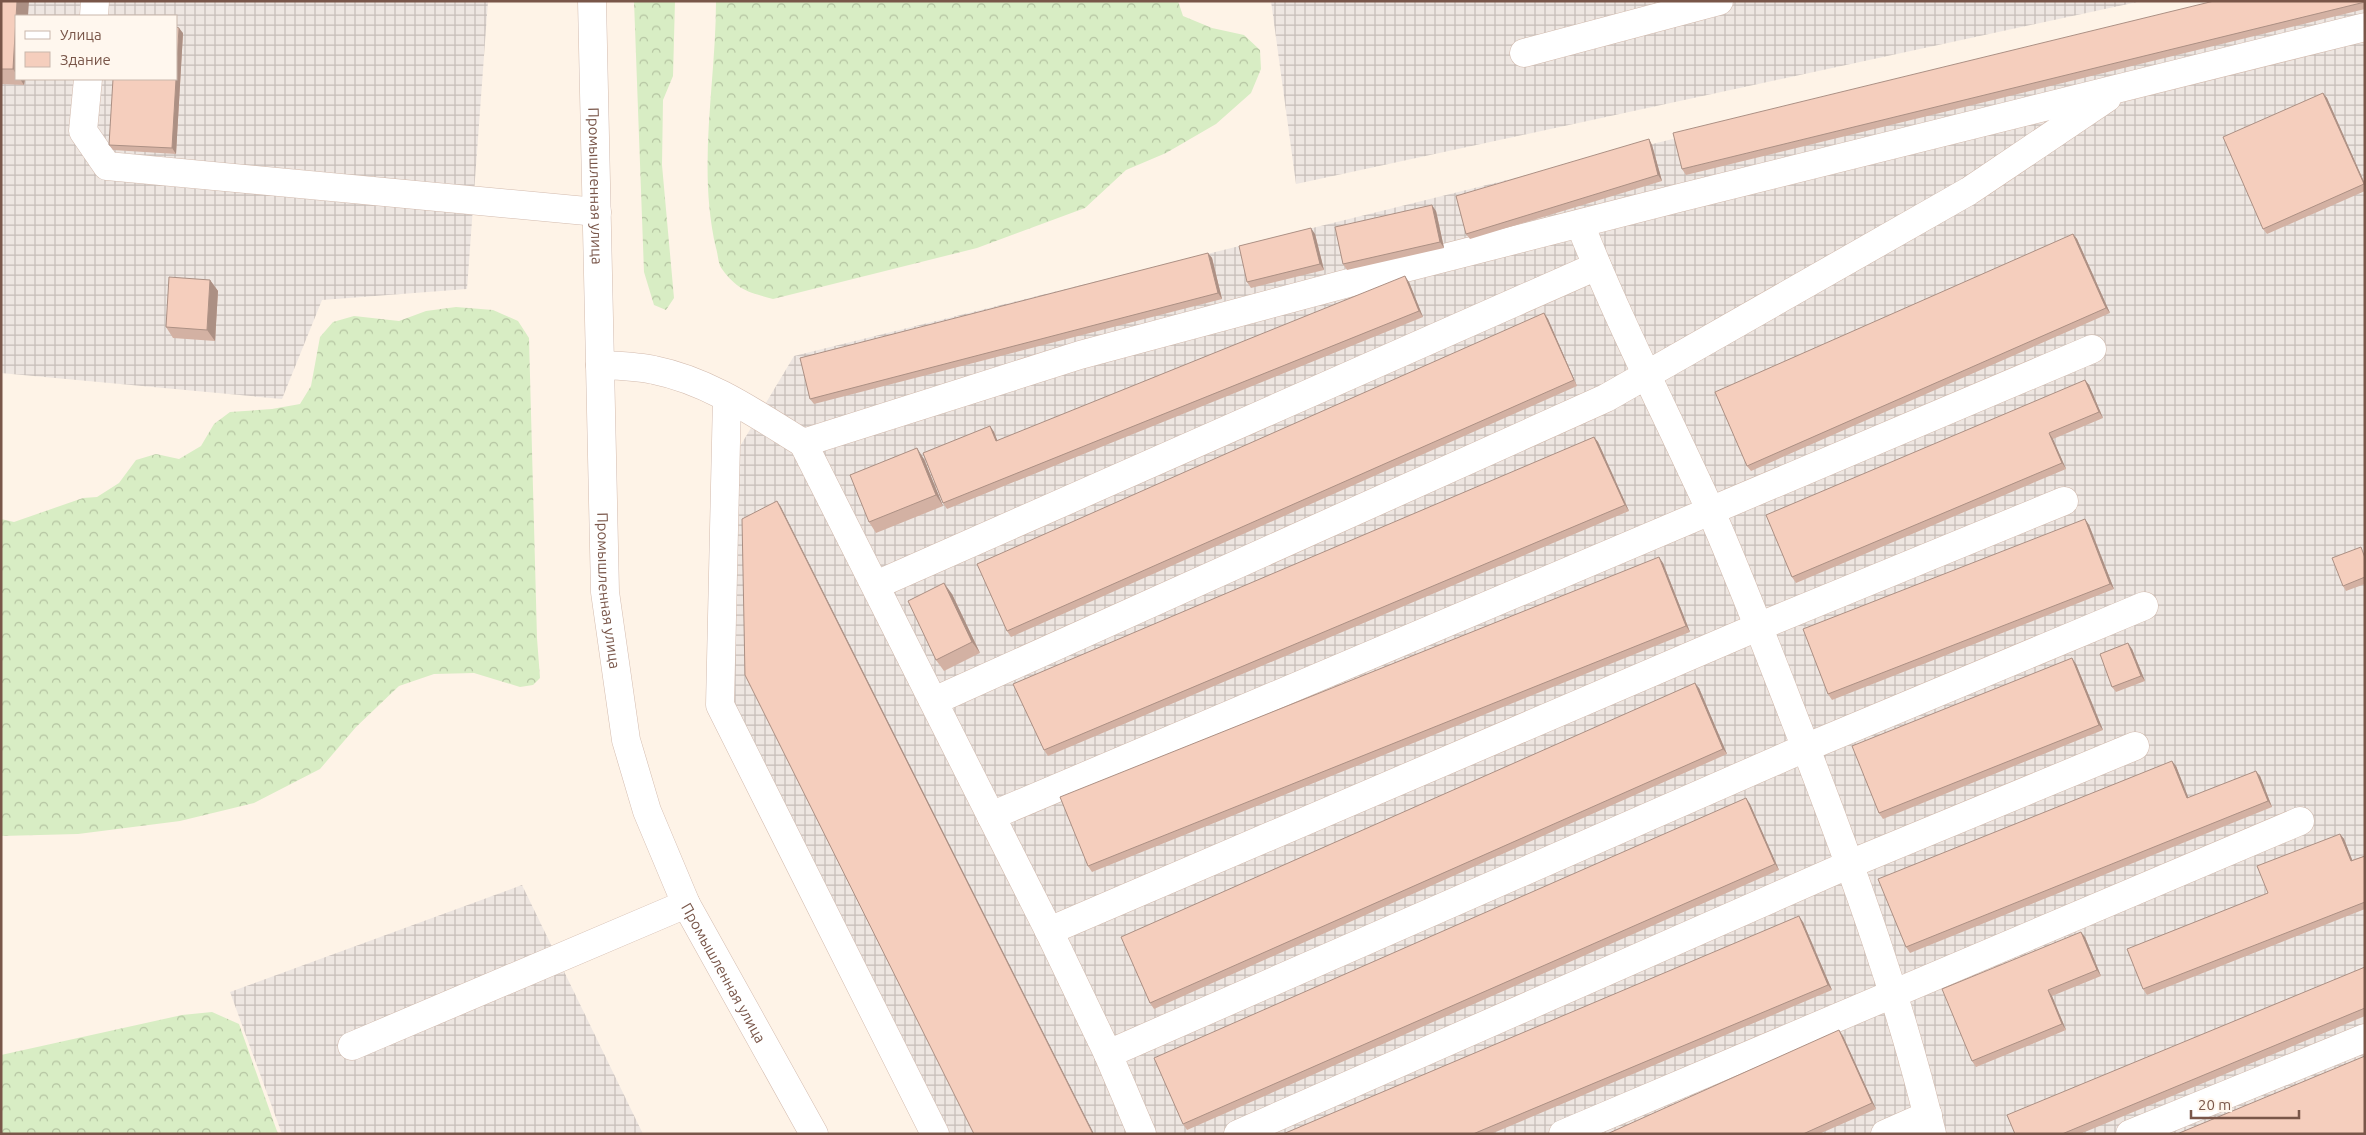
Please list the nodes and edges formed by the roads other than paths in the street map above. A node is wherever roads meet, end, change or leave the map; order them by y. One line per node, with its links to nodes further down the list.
1 (95, 1): 4 (street)
2 (592, 1): 9 (street, Промышленная улица)
3 (1719, 1): 6 (street)
4 (94, 15)
5 (2365, 28): 8 (street)
6 (1524, 53)
7 (88, 80): 9 (street)
8 (2123, 87): 10 (street); 14 (street)
9 (597, 212): 13 (street, Промышленная улица)
10 (1580, 224): 11 (street); 16 (street)
11 (1597, 266): 14 (street); 19 (street)
12 (2092, 349): 18 (street)
13 (600, 365): 15 (street); 28 (street, Промышленная улица)
14 (1646, 375): 18 (street); 22 (street)
15 (727, 398): 16 (street); 36 (street)
16 (803, 443): 19 (street)
17 (2064, 502): 21 (street)
18 (1711, 512): 21 (street); 25 (street)
19 (876, 585): 22 (street)
20 (2144, 606): 24 (street)
21 (1760, 626): 24 (street); 29 (street)
22 (934, 701): 25 (street)
23 (2135, 746): 27 (street)
24 (1805, 748): 27 (street); 33 (street)
25 (991, 816): 29 (street)
26 (2300, 820): 30 (street)
27 (1850, 864): 30 (street); 38 (street)
28 (686, 904): 32 (street); 35 (street, Промышленная улица)
29 (1049, 931): 33 (street)
30 (1892, 992): 34 (street); 39 (street)
31 (2365, 1038): 41 (street)
32 (352, 1046)
33 (1108, 1054): 37 (street)
34 (1930, 1124): 40 (street)
35 (814, 1134)
36 (934, 1134)
37 (1142, 1134)
38 (1238, 1134)
39 (1563, 1134)
40 (1885, 1134)
41 (2130, 1134)

